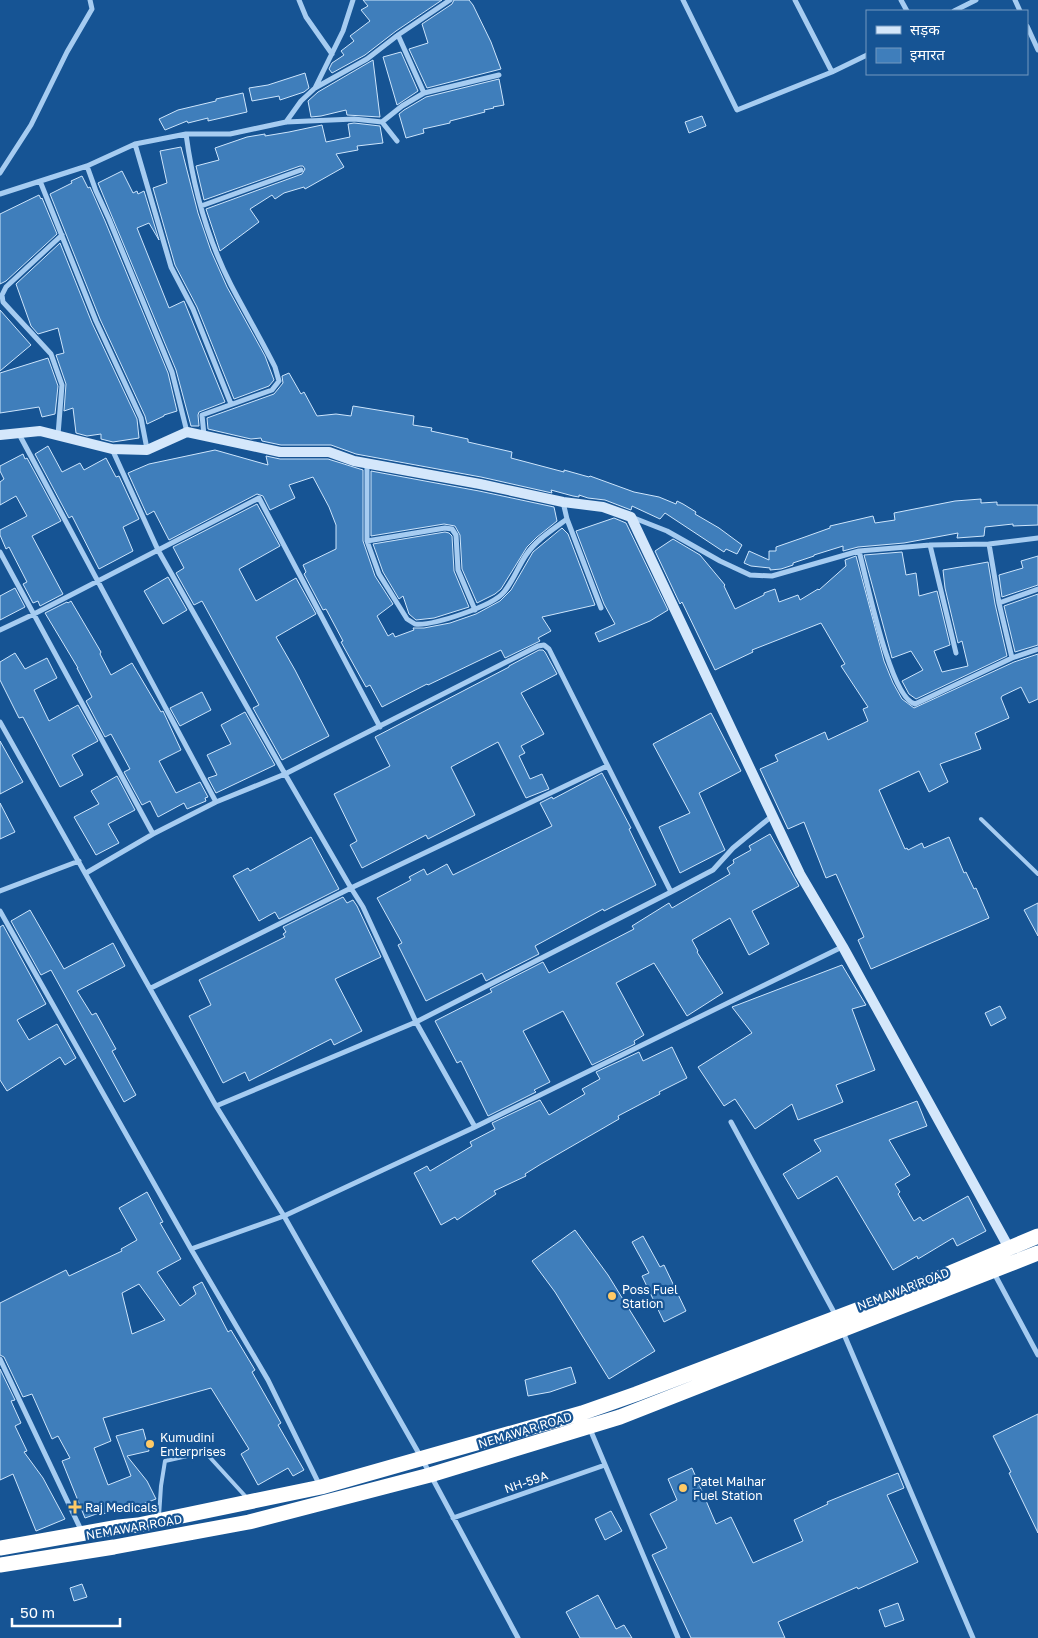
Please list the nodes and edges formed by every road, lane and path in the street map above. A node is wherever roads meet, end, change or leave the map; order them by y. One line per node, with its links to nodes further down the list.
1 (90, 0): 25 (street)
2 (299, 0): 12 (street)
3 (353, 0): 12 (street)
4 (450, 0): 10 (street)
5 (683, 0): 14 (street)
6 (795, 0): 14 (street)
7 (976, 0): 8 (street)
8 (956, 10)
9 (1028, 28): 11 (street)
10 (398, 35): 16 (street); 17 (street)
11 (1038, 50)
12 (332, 54): 16 (street)
13 (866, 55): 14 (street)
14 (832, 72)
15 (499, 75): 17 (street)
16 (315, 88): 18 (street)
17 (424, 93): 19 (street)
18 (286, 122): 19 (street); 20 (street)
19 (382, 122): 21 (street)
20 (186, 134): 22 (street); 28 (street)
21 (397, 141)
22 (135, 144): 23 (street); 30 (street)
23 (87, 166): 26 (street); 31 (street)
24 (301, 170): 28 (street)
25 (0, 172)
26 (40, 181): 27 (street); 29 (street)
27 (0, 194)
28 (201, 206): 30 (street)
29 (62, 235): 34 (street); 37 (street)
30 (231, 404): 35 (street)
31 (188, 432): 35 (street); 37 (street)
32 (18, 433): 33 (street); 34 (street); 49 (street)
33 (0, 435)
34 (58, 435): 36 (street)
35 (204, 435): 38 (street)
36 (112, 448): 37 (street); 46 (street)
37 (148, 450)
38 (367, 462): 39 (street); 43 (street)
39 (563, 502): 40 (street); 41 (street)
40 (631, 517): 47 (street); 64 (street)
41 (567, 520): 52 (street); 53 (street)
42 (1038, 538): 44 (street)
43 (367, 541): 53 (street); 53 (street)
44 (989, 544): 45 (street); 51 (street)
45 (930, 545): 47 (street); 57 (street)
46 (158, 550): 49 (street); 60 (street); 62 (street)
47 (859, 551): 58 (street)
48 (0, 552): 54 (street)
49 (98, 580): 54 (street); 63 (street)
50 (1038, 589): 51 (street)
51 (999, 603): 58 (street)
52 (601, 608)
53 (475, 610)
54 (34, 614): 55 (street); 66 (street)
55 (0, 630)
56 (1038, 649): 58 (street)
57 (956, 653)
58 (1012, 658)
59 (0, 722): 67 (street)
60 (380, 727): 61 (street); 62 (street)
61 (607, 766): 70 (street); 72 (street)
62 (285, 774): 63 (street); 70 (street)
63 (216, 802): 66 (street)
64 (772, 816): 72 (street); 74 (street)
65 (981, 818): 69 (lane)
66 (153, 834): 68 (street)
67 (79, 861): 68 (street); 71 (street)
68 (86, 873): 75 (street)
69 (1038, 874)
70 (351, 888): 75 (street); 76 (street)
71 (0, 891)
72 (671, 892): 76 (street)
73 (0, 911): 83 (street)
74 (843, 946): 79 (street); 82 (street)
75 (151, 988): 77 (street)
76 (416, 1022): 77 (street); 79 (street)
77 (216, 1106): 80 (street)
78 (731, 1122): 86 (street)
79 (474, 1127): 80 (street)
80 (284, 1216): 83 (street); 90 (street)
81 (1038, 1236): 82 (highway, NEMAWAR ROAD)
82 (1008, 1248): 86 (highway, NEMAWAR ROAD)
83 (190, 1249): 93 (street)
84 (1038, 1252): 85 (highway, NEMAWAR ROAD)
85 (993, 1270): 86 (highway, NEMAWAR ROAD); 87 (street)
86 (839, 1323): 89 (highway, NEMAWAR ROAD); 104 (street)
87 (1038, 1356)
88 (0, 1359): 98 (street)
89 (586, 1420): 90 (highway, NEMAWAR ROAD); 91 (street); 92 (highway, NEMAWAR ROAD)
90 (422, 1459): 92 (street); 93 (highway, NEMAWAR ROAD)
91 (605, 1465): 95 (street, NH-59A); 103 (street)
92 (430, 1475): 95 (street); 99 (highway, NEMAWAR ROAD)
93 (321, 1487): 94 (highway, NEMAWAR ROAD)
94 (250, 1502): 96 (highway, NEMAWAR ROAD); 96 (lane)
95 (453, 1518): 102 (street)
96 (159, 1520): 97 (highway, NEMAWAR ROAD)
97 (130, 1526): 98 (highway, NEMAWAR ROAD); 99 (highway)
98 (82, 1533): 100 (highway, NEMAWAR ROAD)
99 (135, 1543): 101 (highway, NEMAWAR ROAD)
100 (0, 1548)
101 (0, 1565)
102 (518, 1638)
103 (678, 1638)
104 (973, 1638)

